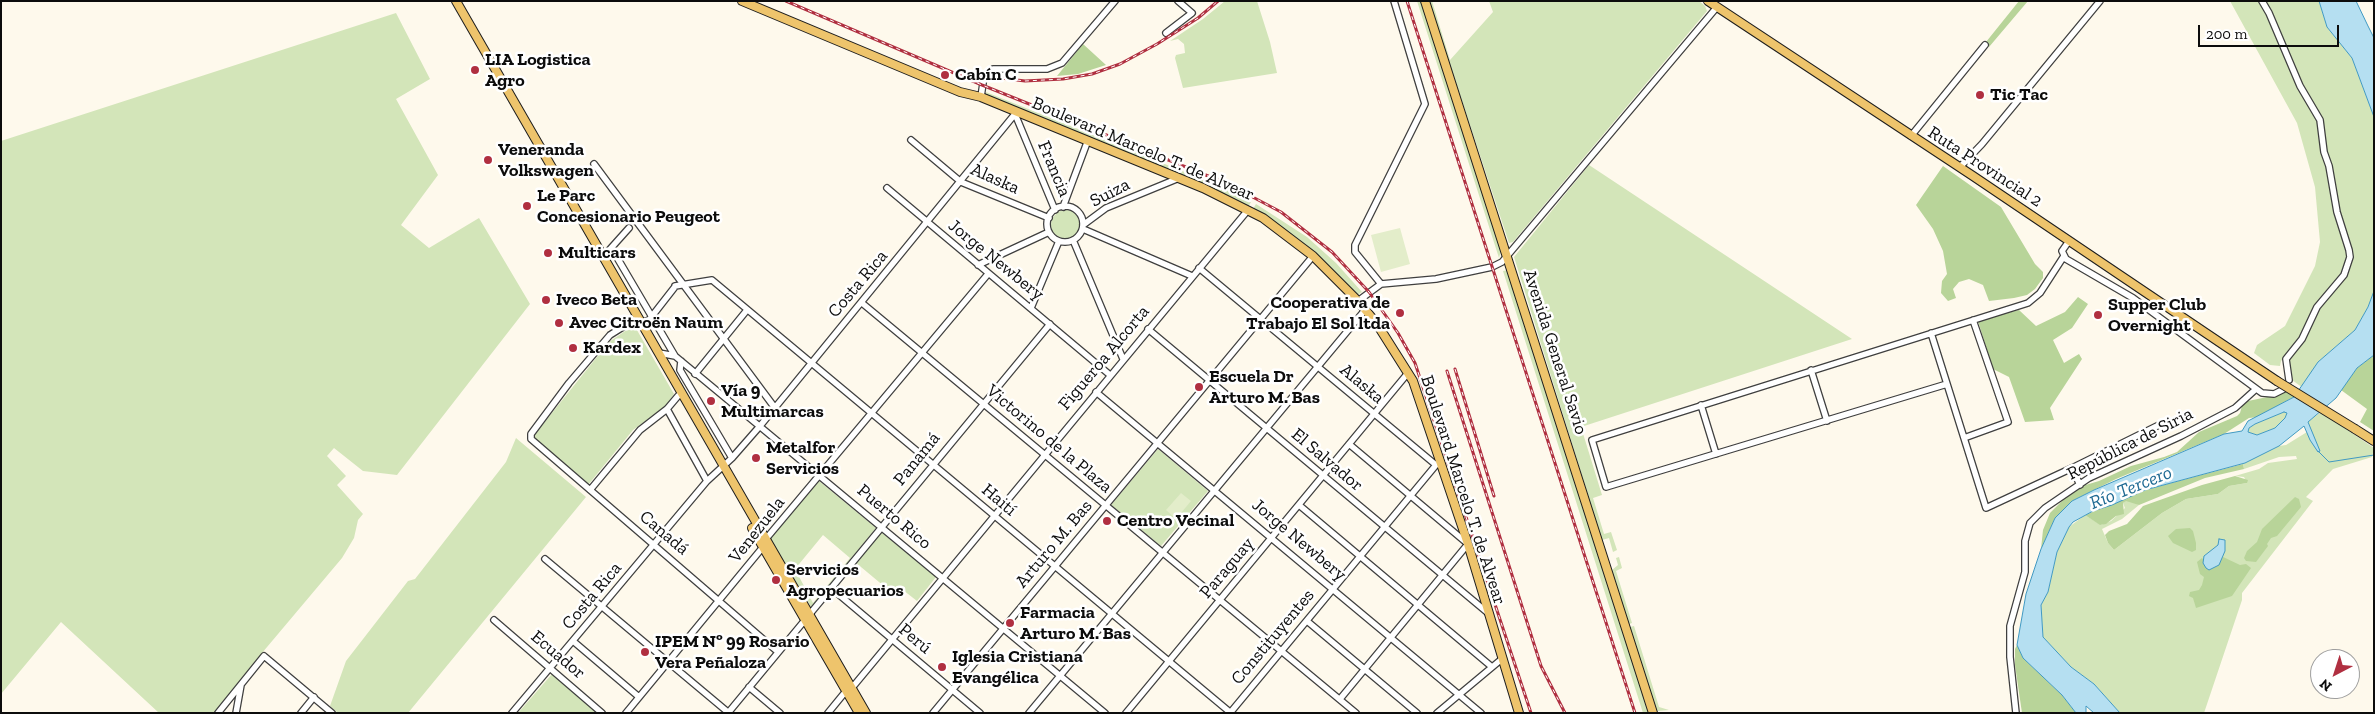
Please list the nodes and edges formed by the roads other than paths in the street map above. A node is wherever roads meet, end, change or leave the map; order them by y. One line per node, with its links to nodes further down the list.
1 (450, 1): 54 (main road)
2 (456, 1): 39 (main road)
3 (742, 1): 14 (main road, Boulevard Marcelo T. de Alvear)
4 (1115, 1): 14 (street)
5 (1178, 1): 12 (street)
6 (1394, 1): 44 (street)
7 (1426, 1): 36 (main road, Avenida General Savio)
8 (1708, 1): 11 (main road, Ruta Provincial 2)
9 (2100, 1): 20 (street)
10 (2262, 1): 73 (street)
11 (1717, 7): 16 (main road, Ruta Provincial 2); 36 (street)
12 (1166, 33)
13 (1985, 45): 16 (street)
14 (981, 97): 15 (main road, Boulevard Marcelo T. de Alvear)
15 (1015, 113): 18 (main road, Boulevard Marcelo T. de Alvear); 22 (street, Costa Rica); 25 (street, Francia)
16 (1910, 136): 20 (main road, Ruta Provincial 2)
17 (911, 140): 22 (street, Alaska)
18 (1088, 140): 21 (main road, Boulevard Marcelo T. de Alvear); 24 (street)
19 (594, 164): 45 (street)
20 (1960, 167): 33 (main road, Ruta Provincial 2)
21 (1179, 178): 26 (main road, Boulevard Marcelo T. de Alvear); 29 (street, Suiza)
22 (961, 182): 27 (street, Alaska); 28 (street, Costa Rica)
23 (886, 188): 28 (street, Jorge Newbery)
24 (1063, 207): 25 (street); 29 (street)
25 (1055, 210): 27 (street)
26 (1248, 210): 37 (main road, Boulevard Marcelo T. de Alvear); 41 (street, Figueroa Alcorta)
27 (1049, 218): 31 (street)
28 (928, 223): 40 (street, Jorge Newbery); 47 (street, Costa Rica)
29 (1083, 227): 32 (street); 43 (street)
30 (629, 228): 35 (street)
31 (1050, 232): 34 (street); 40 (street)
32 (1073, 240): 34 (street); 62 (street)
33 (2069, 240): 38 (street); 88 (main road, Ruta Provincial 2, bridge)
34 (1060, 241): 48 (street)
35 (612, 249): 39 (street); 51 (street, Puerto Rico)
36 (1508, 255): 44 (street); 179 (main road, Avenida General Savio)
37 (1313, 256): 46 (main road, Boulevard Marcelo T. de Alvear); 52 (street, Arturo M. Bas)
38 (2064, 256): 53 (street); 75 (street)
39 (603, 257): 54 (main road)
40 (978, 265): 42 (street, Jorge Newbery)
41 (1199, 268): 43 (street, Figueroa Alcorta); 52 (street, Alaska)
42 (988, 274): 48 (street, Jorge Newbery); 59 (street, Venezuela)
43 (1192, 276): 56 (street, Figueroa Alcorta)
44 (1381, 284): 46 (street)
45 (684, 286): 49 (street, Haití); 51 (street); 58 (street)
46 (1358, 301): 50 (main road, Boulevard Marcelo T. de Alvear)
47 (862, 303): 59 (street, Victorino de la Plaza); 64 (street, Costa Rica)
48 (1031, 308): 55 (street, Jorge Newbery)
49 (747, 310): 58 (street); 64 (street, Haití)
50 (1366, 310): 65 (street); 68 (main road, Boulevard Marcelo T. de Alvear)
51 (652, 316): 54 (street); 61 (street, Puerto Rico)
52 (1260, 318): 65 (street, Alaska); 72 (street, Arturo M. Bas)
53 (1973, 320): 57 (street); 91 (street)
54 (637, 322): 60 (main road); 78 (main road); 106 (street, Canadá)
55 (1050, 324): 70 (street, Jorge Newbery); 79 (street, Panamá)
56 (1148, 329): 62 (street, Figueroa Alcorta); 72 (street, El Salvador)
57 (1931, 333): 67 (street); 74 (street)
58 (724, 339): 69 (street); 81 (street)
59 (922, 352): 79 (street, Victorino de la Plaza); 83 (street, Venezuela)
60 (659, 354): 61 (street); 71 (main road)
61 (676, 356): 63 (street, Puerto Rico)
62 (1124, 359): 70 (street, Figueroa Alcorta)
63 (681, 361): 66 (street); 69 (street, Puerto Rico)
64 (811, 364): 81 (street, Costa Rica); 83 (street, Haití)
65 (1318, 367): 84 (street, Alaska); 89 (street)
66 (680, 370): 71 (street); 97 (street)
67 (1811, 370): 80 (street); 85 (street)
68 (1408, 373): 84 (street, Paraguay); 99 (main road, Boulevard Marcelo T. de Alvear)
69 (696, 374): 87 (street, Puerto Rico)
70 (1110, 375): 77 (street, Figueroa Alcorta)
71 (672, 377): 101 (main road)
72 (1209, 380): 89 (street, El Salvador); 93 (street, Arturo M. Bas)
73 (2289, 380)
74 (1947, 384): 85 (street); 91 (street)
75 (2256, 389): 76 (street); 105 (street, República de Siria)
76 (2284, 389)
77 (1096, 392): 93 (street, Jorge Newbery); 95 (street, Figueroa Alcorta)
78 (678, 396): 82 (street); 101 (main road)
79 (983, 402): 95 (street, Victorino de la Plaza); 98 (street, Panamá)
80 (1701, 405): 96 (street); 96 (street)
81 (775, 408): 87 (street, Costa Rica)
82 (666, 409): 104 (street); 106 (street)
83 (872, 414): 98 (street, Haití); 102 (street, Venezuela)
84 (1374, 414): 94 (street, Paraguay); 99 (street, Alaska)
85 (1827, 421): 96 (street)
86 (2161, 424): 100 (street)
87 (760, 426): 97 (street, Costa Rica); 102 (street, Puerto Rico)
88 (2356, 427): 90 (main road, Ruta Provincial 2); 92 (main road, Ruta Provincial 2)
89 (1266, 428): 103 (street, El Salvador); 107 (street)
90 (2374, 437)
91 (1964, 438): 100 (street)
92 (2374, 441)
93 (1157, 443): 107 (street, Jorge Newbery); 109 (street, Arturo M. Bas)
94 (1349, 444): 103 (street, Paraguay); 108 (street)
95 (1045, 454): 109 (street, Victorino de la Plaza); 111 (street, Figueroa Alcorta)
96 (1716, 454)
97 (732, 458): 101 (street, Costa Rica)
98 (933, 464): 111 (street, Haití); 112 (street, Panamá)
99 (1439, 464): 108 (street, Constituyentes); 117 (main road, Boulevard Marcelo T. de Alvear)
100 (2072, 468): 105 (street)
101 (719, 471): 104 (street, Costa Rica); 116 (main road)
102 (820, 476): 112 (street, Puerto Rico); 116 (street, Venezuela)
103 (1323, 476): 110 (street, Paraguay); 113 (street, El Salvador)
104 (707, 481): 115 (street, Costa Rica)
105 (2080, 485): 180 (street, República de Siria)
106 (590, 490): 115 (street, Canadá)
107 (1215, 490): 114 (street, Jorge Newbery); 118 (street)
108 (1410, 496): 113 (street, Constituyentes); 117 (street)
109 (1105, 505): 118 (street, Victorino de la Plaza); 121 (street, Arturo M. Bas)
110 (1299, 505): 114 (street, Paraguay); 119 (street)
111 (993, 515): 121 (street, Haití); 123 (street, Figueroa Alcorta)
112 (882, 526): 123 (street, Puerto Rico); 124 (street, Panamá)
113 (1385, 527): 119 (street, Constituyentes); 122 (street, El Salvador)
114 (1272, 537): 125 (street, Jorge Newbery); 127 (street, Paraguay)
115 (654, 544): 126 (street, Canadá); 129 (street, Costa Rica)
116 (764, 544): 126 (street, Venezuela); 132 (main road)
117 (1468, 544): 122 (street); 130 (main road, Boulevard Marcelo T. de Alvear)
118 (1163, 553): 127 (street, Victorino de la Plaza); 131 (street)
119 (1359, 557): 125 (street, Constituyentes); 128 (street)
120 (545, 559): 129 (street)
121 (1055, 566): 131 (street, Haití); 135 (street, Arturo M. Bas)
122 (1442, 575): 128 (street); 130 (street, El Salvador)
123 (942, 577): 135 (street, Puerto Rico); 137 (street, Figueroa Alcorta)
124 (831, 588): 132 (street, Panamá); 137 (street, Perú)
125 (1333, 588): 134 (street, Constituyentes); 136 (street, Jorge Newbery)
126 (720, 600): 140 (street, Canadá); 143 (street, Venezuela)
127 (1220, 600): 139 (street, Victorino de la Plaza); 142 (street, Paraguay)
128 (1417, 605): 136 (street); 144 (street)
129 (602, 607): 138 (street, Costa Rica); 143 (street)
130 (1488, 613): 141 (main road, Boulevard Marcelo T. de Alvear)
131 (1112, 614): 142 (street, Haití); 147 (street)
132 (807, 618): 140 (street, Panamá); 150 (main road)
133 (494, 620): 145 (street, Ecuador)
134 (1307, 621): 139 (street, Constituyentes); 146 (street)
135 (1003, 628): 147 (street, Puerto Rico); 151 (street, Arturo M. Bas)
136 (1391, 637): 146 (street); 152 (street, Jorge Newbery)
137 (891, 639): 150 (street, Figueroa Alcorta); 151 (street, Perú)
138 (573, 641): 145 (street, Costa Rica); 154 (street)
139 (1281, 651): 155 (street, Victorino de la Plaza); 173 (street, Constituyentes)
140 (778, 652): 149 (street, Panamá)
141 (1503, 658): 144 (street); 178 (main road, Boulevard Marcelo T. de Alvear)
142 (1169, 661): 172 (street, Paraguay); 173 (street, Haití)
143 (668, 662): 154 (street, Venezuela); 163 (street)
144 (1492, 667): 152 (street)
145 (550, 669): 160 (street, Costa Rica); 161 (street, Ecuador)
146 (1365, 669): 155 (street); 175 (street)
147 (1060, 676): 170 (street); 171 (street, Puerto Rico)
148 (241, 683): 153 (street); 156 (street); 157 (street)
149 (749, 687): 163 (street, Panamá); 164 (street)
150 (849, 690): 165 (street, Figueroa Alcorta); 166 (main road); 167 (main road)
151 (952, 690): 168 (street, Arturo M. Bas); 169 (street, Perú)
152 (1459, 694): 176 (street); 177 (street, Jorge Newbery)
153 (314, 697): 158 (street); 159 (street)
154 (639, 697): 162 (street, Venezuela)
155 (1340, 699): 174 (street, Victorino de la Plaza)
156 (218, 713)
157 (236, 713)
158 (301, 713)
159 (332, 713)
160 (512, 713)
161 (602, 713)
162 (626, 713)
163 (728, 713)
164 (780, 713)
165 (828, 713)
166 (859, 713)
167 (866, 713)
168 (933, 713)
169 (980, 713)
170 (1029, 713)
171 (1105, 713)
172 (1126, 713)
173 (1230, 713)
174 (1356, 713)
175 (1417, 713)
176 (1437, 713)
177 (1481, 713)
178 (1520, 713)
179 (1653, 713)
180 (2016, 713)

